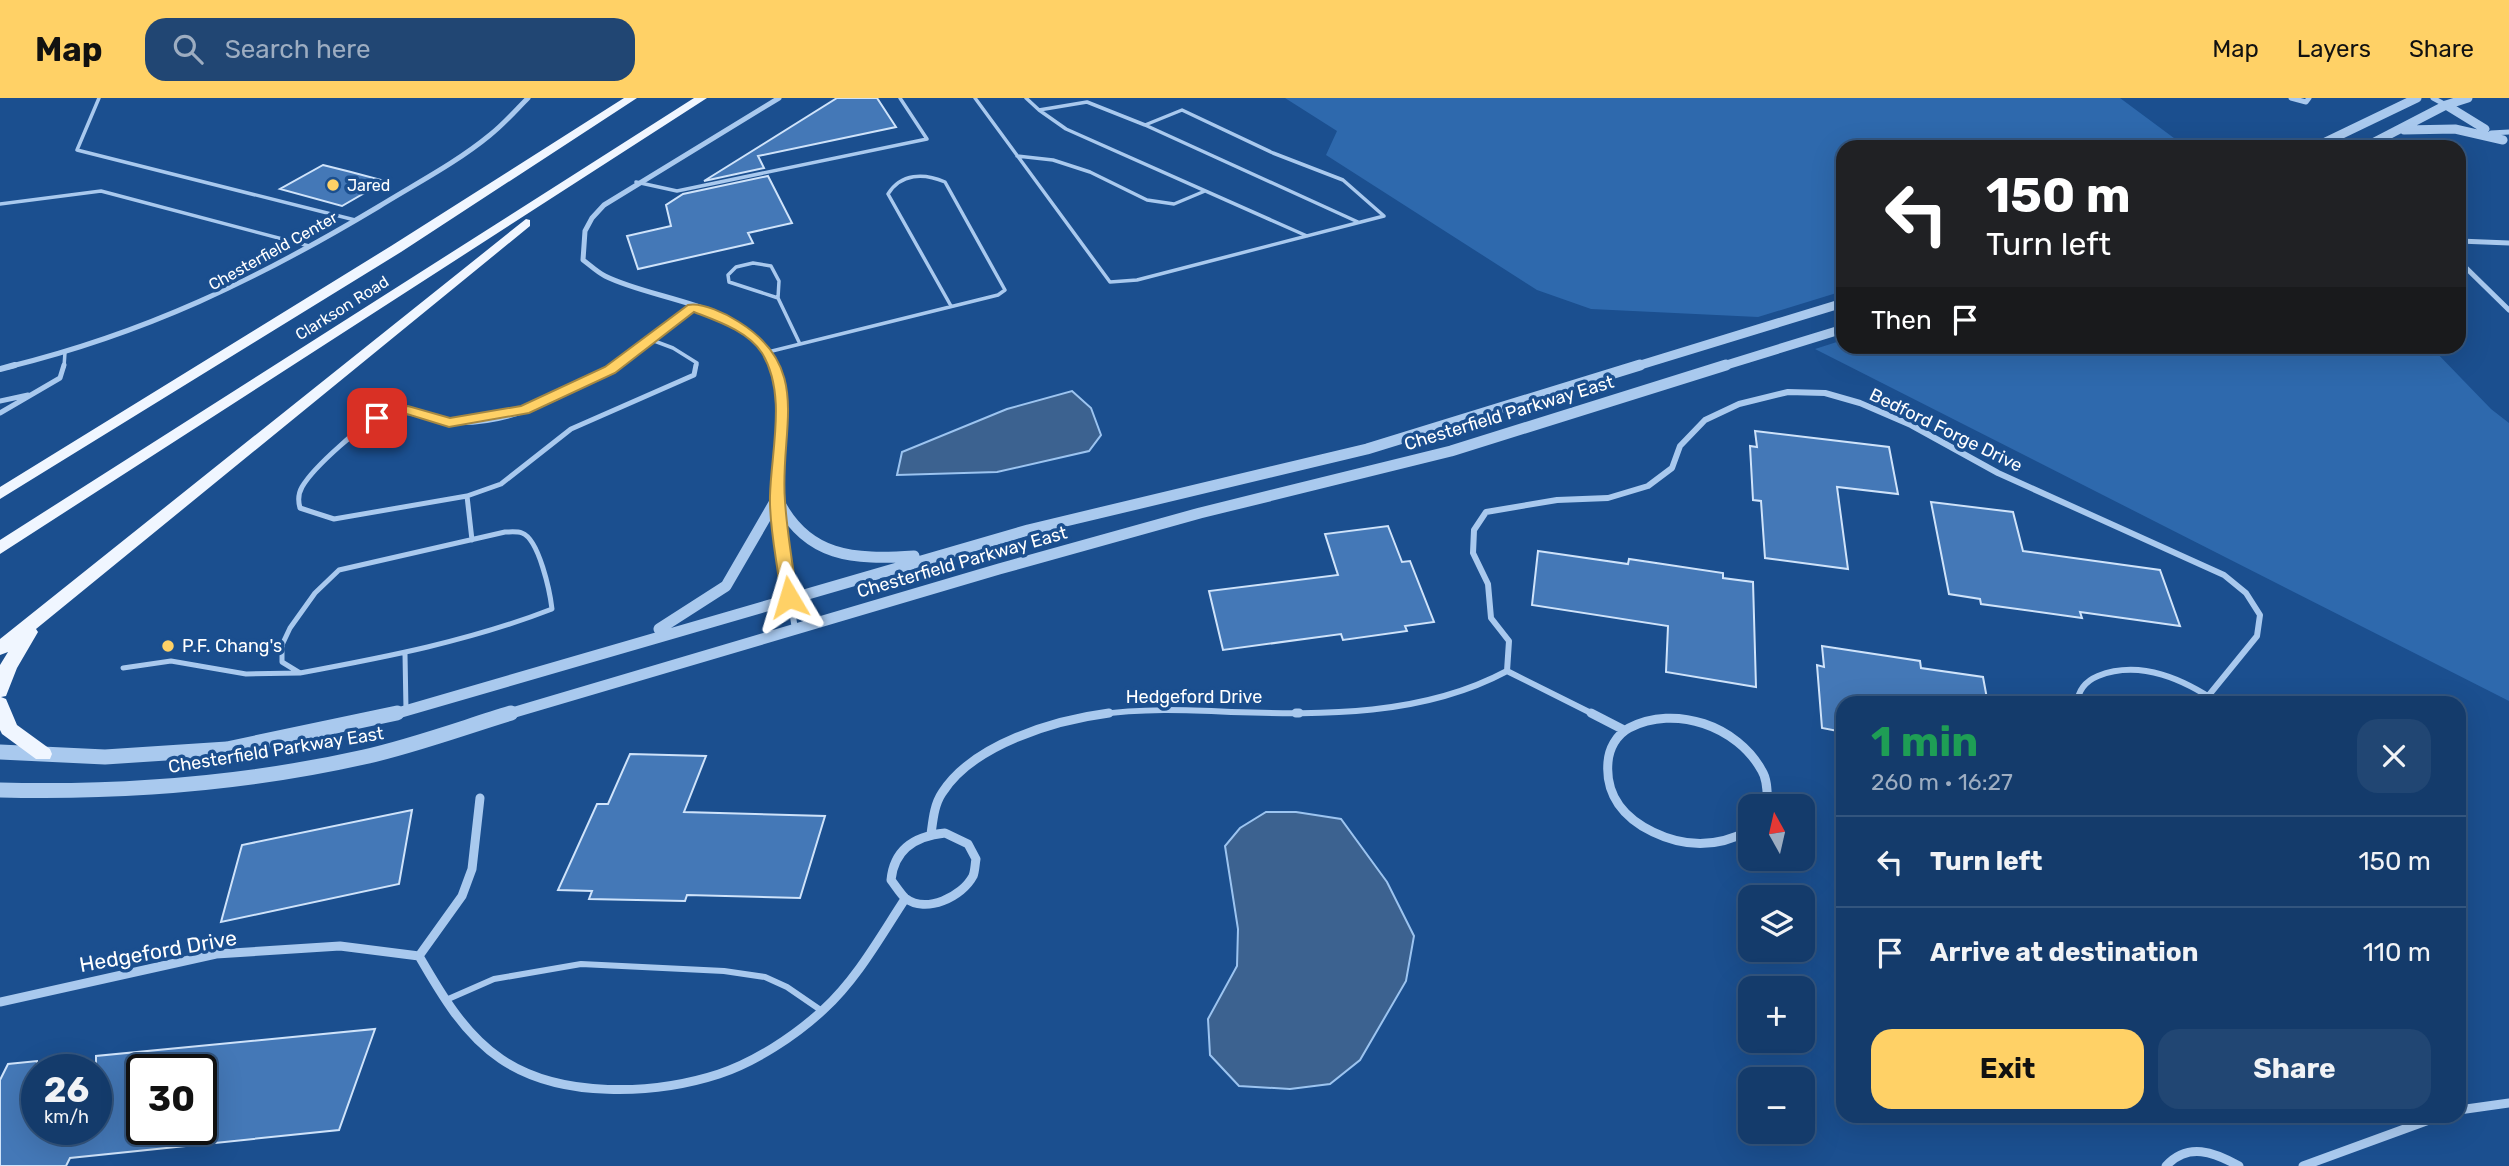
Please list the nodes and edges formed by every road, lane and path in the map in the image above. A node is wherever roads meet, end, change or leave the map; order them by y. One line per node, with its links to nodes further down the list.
1 (99, 98): 30 (lane)
2 (528, 98): 30 (street, Chesterfield Center)
3 (632, 98): 51 (main road, Clarkson Road)
4 (702, 98): 26 (main road, Clarkson Road)
5 (779, 98): 27 (street)
6 (900, 98): 27 (lane)
7 (975, 98): 25 (lane)
8 (1026, 98): 16 (lane)
9 (2291, 98): 10 (street)
10 (2309, 98)
11 (2389, 98): 17 (street)
12 (2417, 98): 17 (street)
13 (2433, 98): 15 (street)
14 (2468, 98): 15 (street)
15 (2446, 105): 19 (street); 21 (street)
16 (1039, 110): 18 (lane); 28 (lane)
17 (2390, 113): 22 (street)
18 (1145, 125): 31 (lane); 31 (lane)
19 (2397, 131): 23 (street); 24 (street)
20 (2509, 132): 21 (street)
21 (2491, 133): 24 (street)
22 (2330, 140)
23 (2379, 140)
24 (2506, 142)
25 (1017, 156): 28 (lane); 32 (lane)
26 (603, 163): 55 (main road, Clarkson Road); 58 (main road)
27 (636, 182): 40 (street)
28 (1205, 191): 32 (lane)
29 (0, 204): 35 (lane)
30 (355, 220): 35 (street, Chesterfield Center)
31 (1358, 222): 32 (lane)
32 (1307, 236)
33 (2466, 241): 34 (street)
34 (2509, 243)
35 (309, 246): 45 (street, Chesterfield Center)
36 (2466, 268): 41 (street)
37 (778, 298): 37 (lane); 44 (lane)
38 (1836, 305): 56 (street, Chesterfield Parkway East)
39 (951, 306): 39 (lane); 44 (lane)
40 (693, 307): 43 (lane); 46 (street)
41 (2509, 310)
42 (1836, 331): 59 (street, Chesterfield Parkway East)
43 (649, 339): 52 (lane); 52 (lane)
44 (799, 342): 46 (lane)
45 (65, 352): 47 (street, Chesterfield Center); 48 (lane)
46 (768, 352): 53 (street)
47 (0, 369)
48 (33, 394): 49 (lane); 50 (lane)
49 (0, 401)
50 (0, 413)
51 (0, 494)
52 (467, 496): 54 (lane)
53 (777, 498): 56 (street); 57 (street); 60 (street)
54 (472, 540): 62 (lane); 65 (lane)
55 (0, 548)
56 (943, 554): 57 (street, Chesterfield Parkway East)
57 (789, 597): 59 (street); 60 (street, Chesterfield Parkway East)
58 (34, 622): 61 (main road); 66 (main road)
59 (794, 629): 74 (street, Chesterfield Parkway East)
60 (638, 641): 70 (street, Chesterfield Parkway East)
61 (0, 649)
62 (405, 654): 65 (lane); 70 (lane)
63 (123, 668): 65 (lane)
64 (1507, 671): 67 (street, Bedford Forge Drive); 71 (street); 77 (street, Hedgeford Drive)
65 (300, 673)
66 (0, 691)
67 (2209, 695): 68 (street)
68 (2077, 696)
69 (0, 704): 73 (main road)
70 (406, 710): 73 (street, Chesterfield Parkway East)
71 (1625, 730): 75 (street); 78 (street)
72 (0, 752): 73 (street, Chesterfield Parkway East)
73 (43, 754)
74 (0, 790)
75 (1770, 794)
76 (480, 798): 80 (street)
77 (931, 834): 79 (street); 79 (street)
78 (1738, 838)
79 (905, 899): 83 (street)
80 (419, 956): 81 (street); 82 (street, Hedgeford Drive)
81 (444, 1000): 83 (lane); 83 (street)
82 (0, 1002)
83 (822, 1012)
84 (2509, 1103): 85 (street)
85 (2466, 1110)
86 (2421, 1123): 89 (street)
87 (2166, 1166): 88 (street)
88 (2239, 1166)
89 (2303, 1166)

